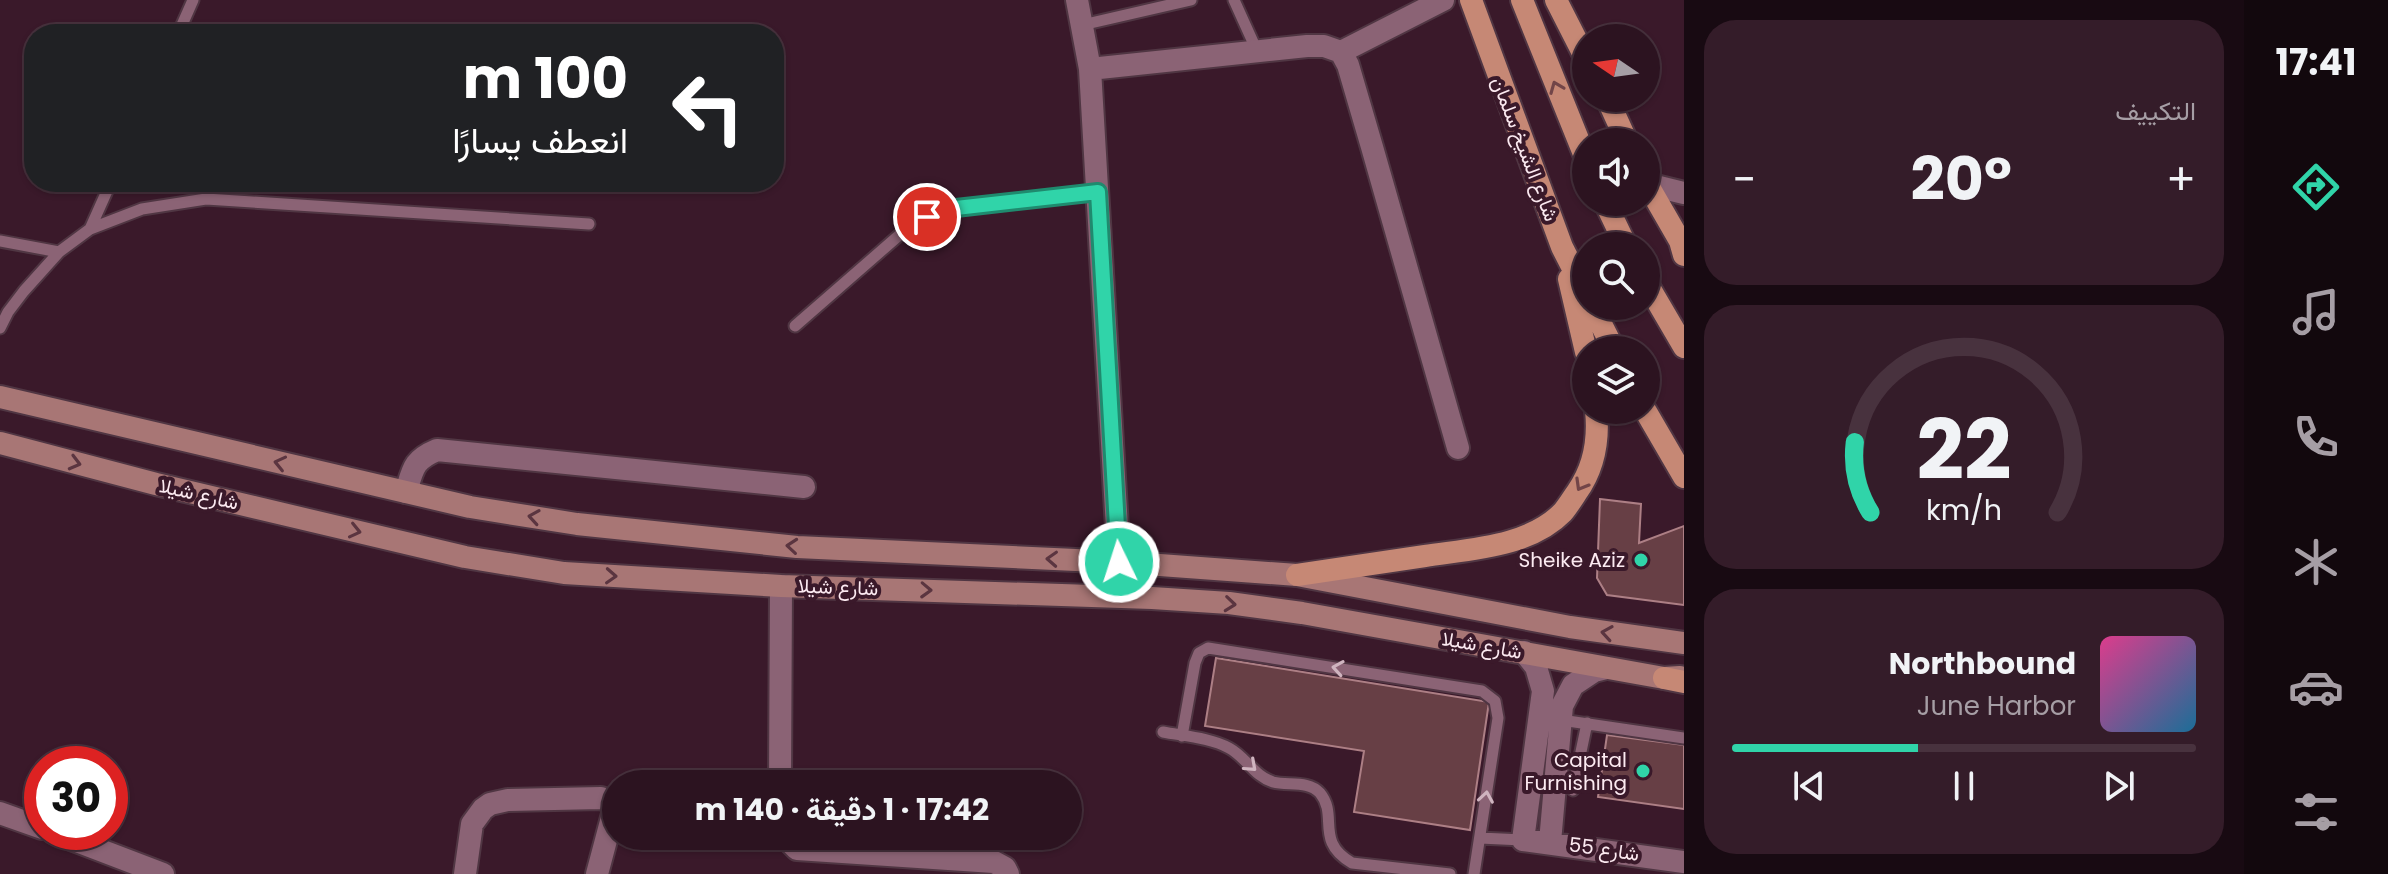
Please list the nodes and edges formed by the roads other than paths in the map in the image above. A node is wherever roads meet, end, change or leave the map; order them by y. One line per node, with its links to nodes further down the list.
1 (193, 0): 9 (lane)
2 (1077, 0): 10 (street)
3 (1191, 0): 10 (lane)
4 (1234, 0): 12 (lane)
5 (1443, 0): 13 (street)
6 (1471, 0): 24 (main road, شارع الشيخ سلمان)
7 (1522, 0): 15 (main road, one-way to 7)
8 (1556, 0): 11 (main road)
9 (182, 24)
10 (1082, 25): 14 (street)
11 (1572, 31)
12 (1257, 51): 13 (street); 14 (street)
13 (1341, 52): 37 (street)
14 (1090, 69): 18 (street)
15 (1574, 128)
16 (1660, 187): 19 (street)
17 (107, 192): 22 (lane)
18 (1098, 192): 29 (lane); 41 (street)
19 (1684, 193)
20 (1660, 207): 26 (main road)
21 (589, 224): 22 (lane)
22 (90, 229): 25 (lane)
23 (0, 241): 25 (lane)
24 (1562, 247): 27 (main road, شارع الشيخ سلمان); 31 (main road)
25 (59, 252): 30 (lane)
26 (1684, 255)
27 (1572, 267)
28 (1660, 306): 32 (main road)
29 (795, 326)
30 (0, 328)
31 (1582, 336)
32 (1684, 347)
33 (0, 397): 40 (main road, شارع شيلا, one-way to 33)
34 (1597, 424): 42 (main road, one-way to 42)
35 (1653, 424): 38 (main road)
36 (0, 443): 43 (main road, شارع شيلا, one-way to 43)
37 (1458, 448)
38 (1684, 477)
39 (804, 487): 40 (street)
40 (406, 492): 41 (main road, شارع شيلا, one-way to 40)
41 (1119, 562): 42 (main road, شارع شيلا)
42 (1297, 575): 44 (main road, شارع شيلا, one-way to 42)
43 (781, 586): 45 (main road, شارع شيلا, one-way to 45); 53 (street)
44 (1684, 643)
45 (1524, 652): 46 (main road, شارع شيلا); 58 (street)
46 (1606, 668): 47 (main road, شارع شيلا); 48 (street)
47 (1677, 679)
48 (1561, 720): 49 (lane); 59 (street)
49 (1587, 723): 52 (lane); 54 (lane)
50 (1163, 732): 51 (lane)
51 (1182, 736): 57 (lane, one-way to 51); 67 (lane, one-way to 67)
52 (1684, 738)
53 (780, 770)
54 (1573, 790)
55 (0, 813): 56 (street)
56 (24, 822)
57 (1480, 838): 58 (lane); 68 (lane)
58 (1523, 840): 59 (street, شارع 55)
59 (1550, 842): 62 (street, شارع 55)
60 (100, 850): 63 (street)
61 (812, 850): 66 (street)
62 (1684, 862)
63 (163, 874)
64 (465, 874): 65 (street)
65 (597, 874)
66 (1008, 874)
67 (1450, 874)
68 (1474, 874)

